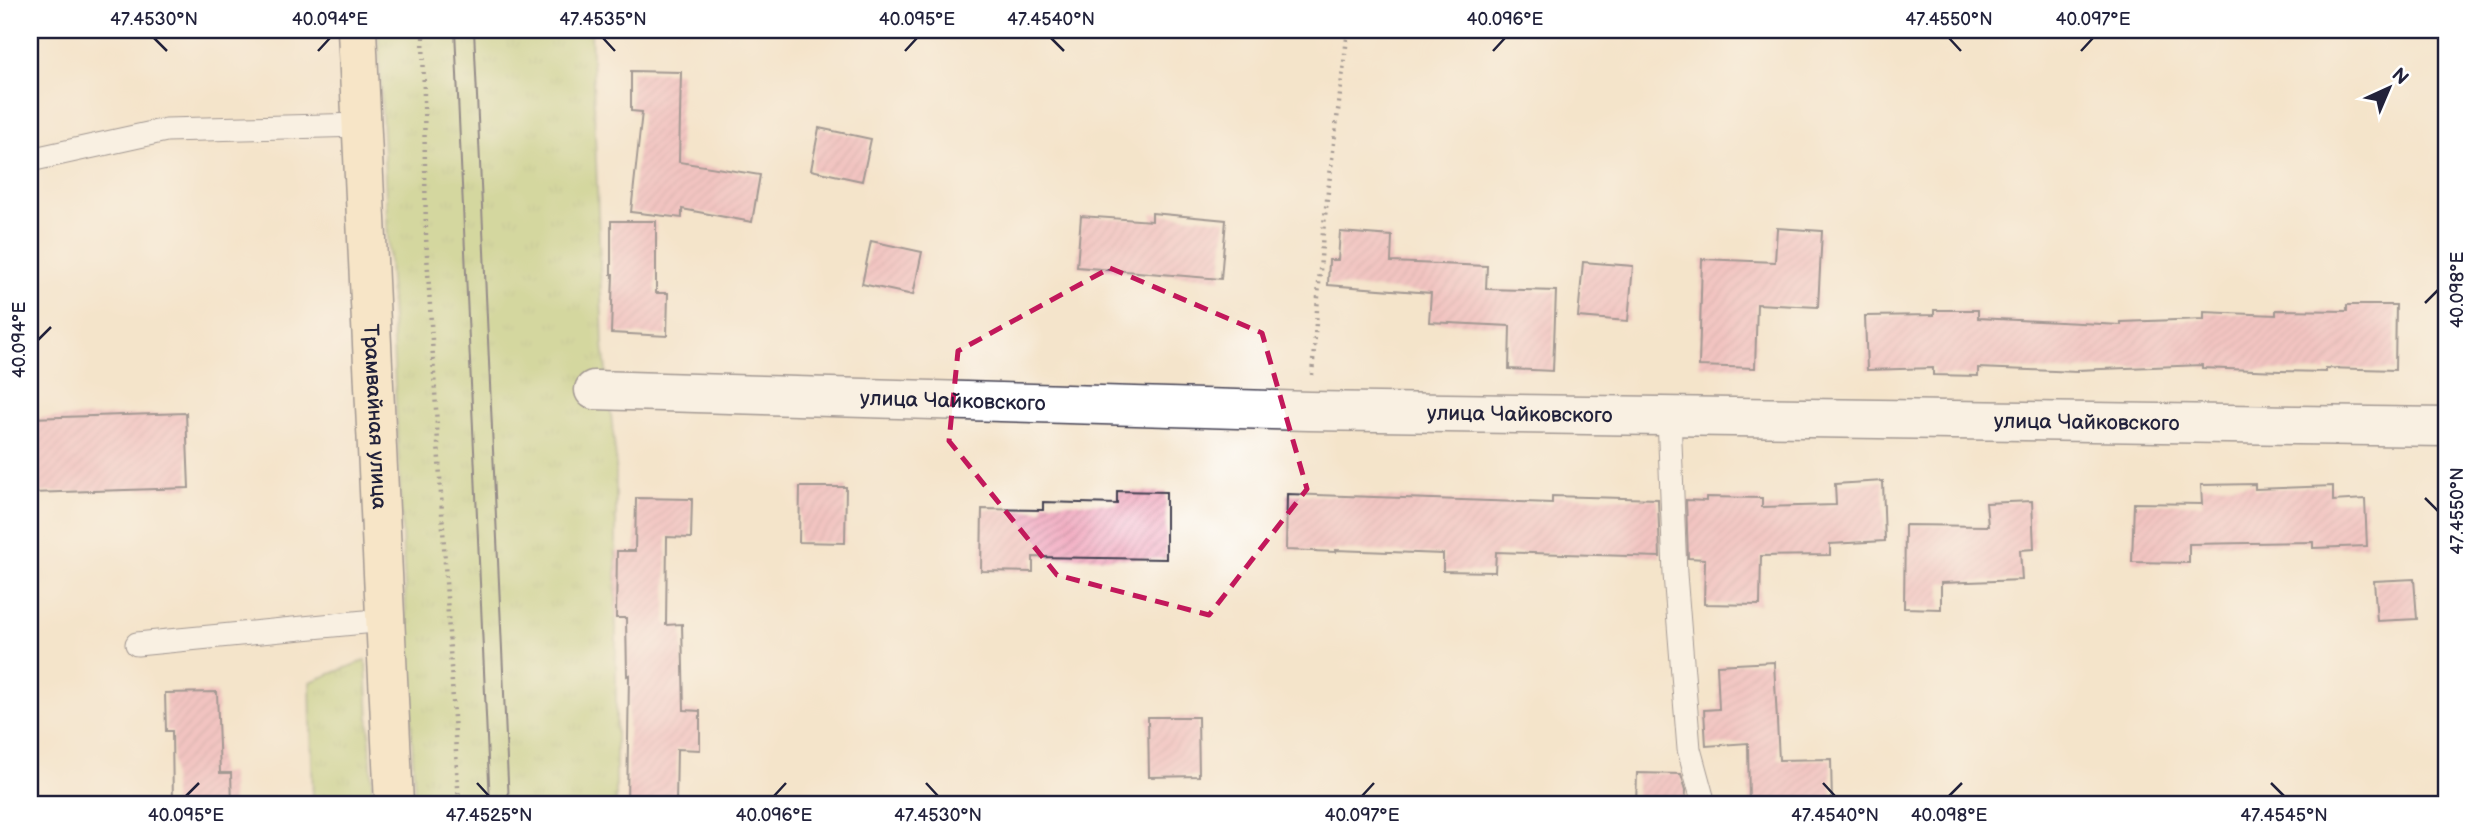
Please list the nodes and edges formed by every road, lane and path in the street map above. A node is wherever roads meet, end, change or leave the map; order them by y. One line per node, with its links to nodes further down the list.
1 (357, 30): 4 (main road, Трамвайная улица)
2 (423, 30): 13 (path)
3 (1348, 30): 7 (path)
4 (363, 125): 5 (lane); 10 (main road, Трамвайная улица)
5 (30, 160)
6 (594, 390): 7 (street, улица Чайковского)
7 (1309, 411): 8 (street, улица Чайковского)
8 (1670, 416): 9 (street, улица Чайковского); 14 (lane)
9 (2446, 427)
10 (385, 621): 11 (lane); 12 (main road, Трамвайная улица)
11 (137, 644)
12 (394, 804)
13 (458, 804)
14 (1704, 804)

